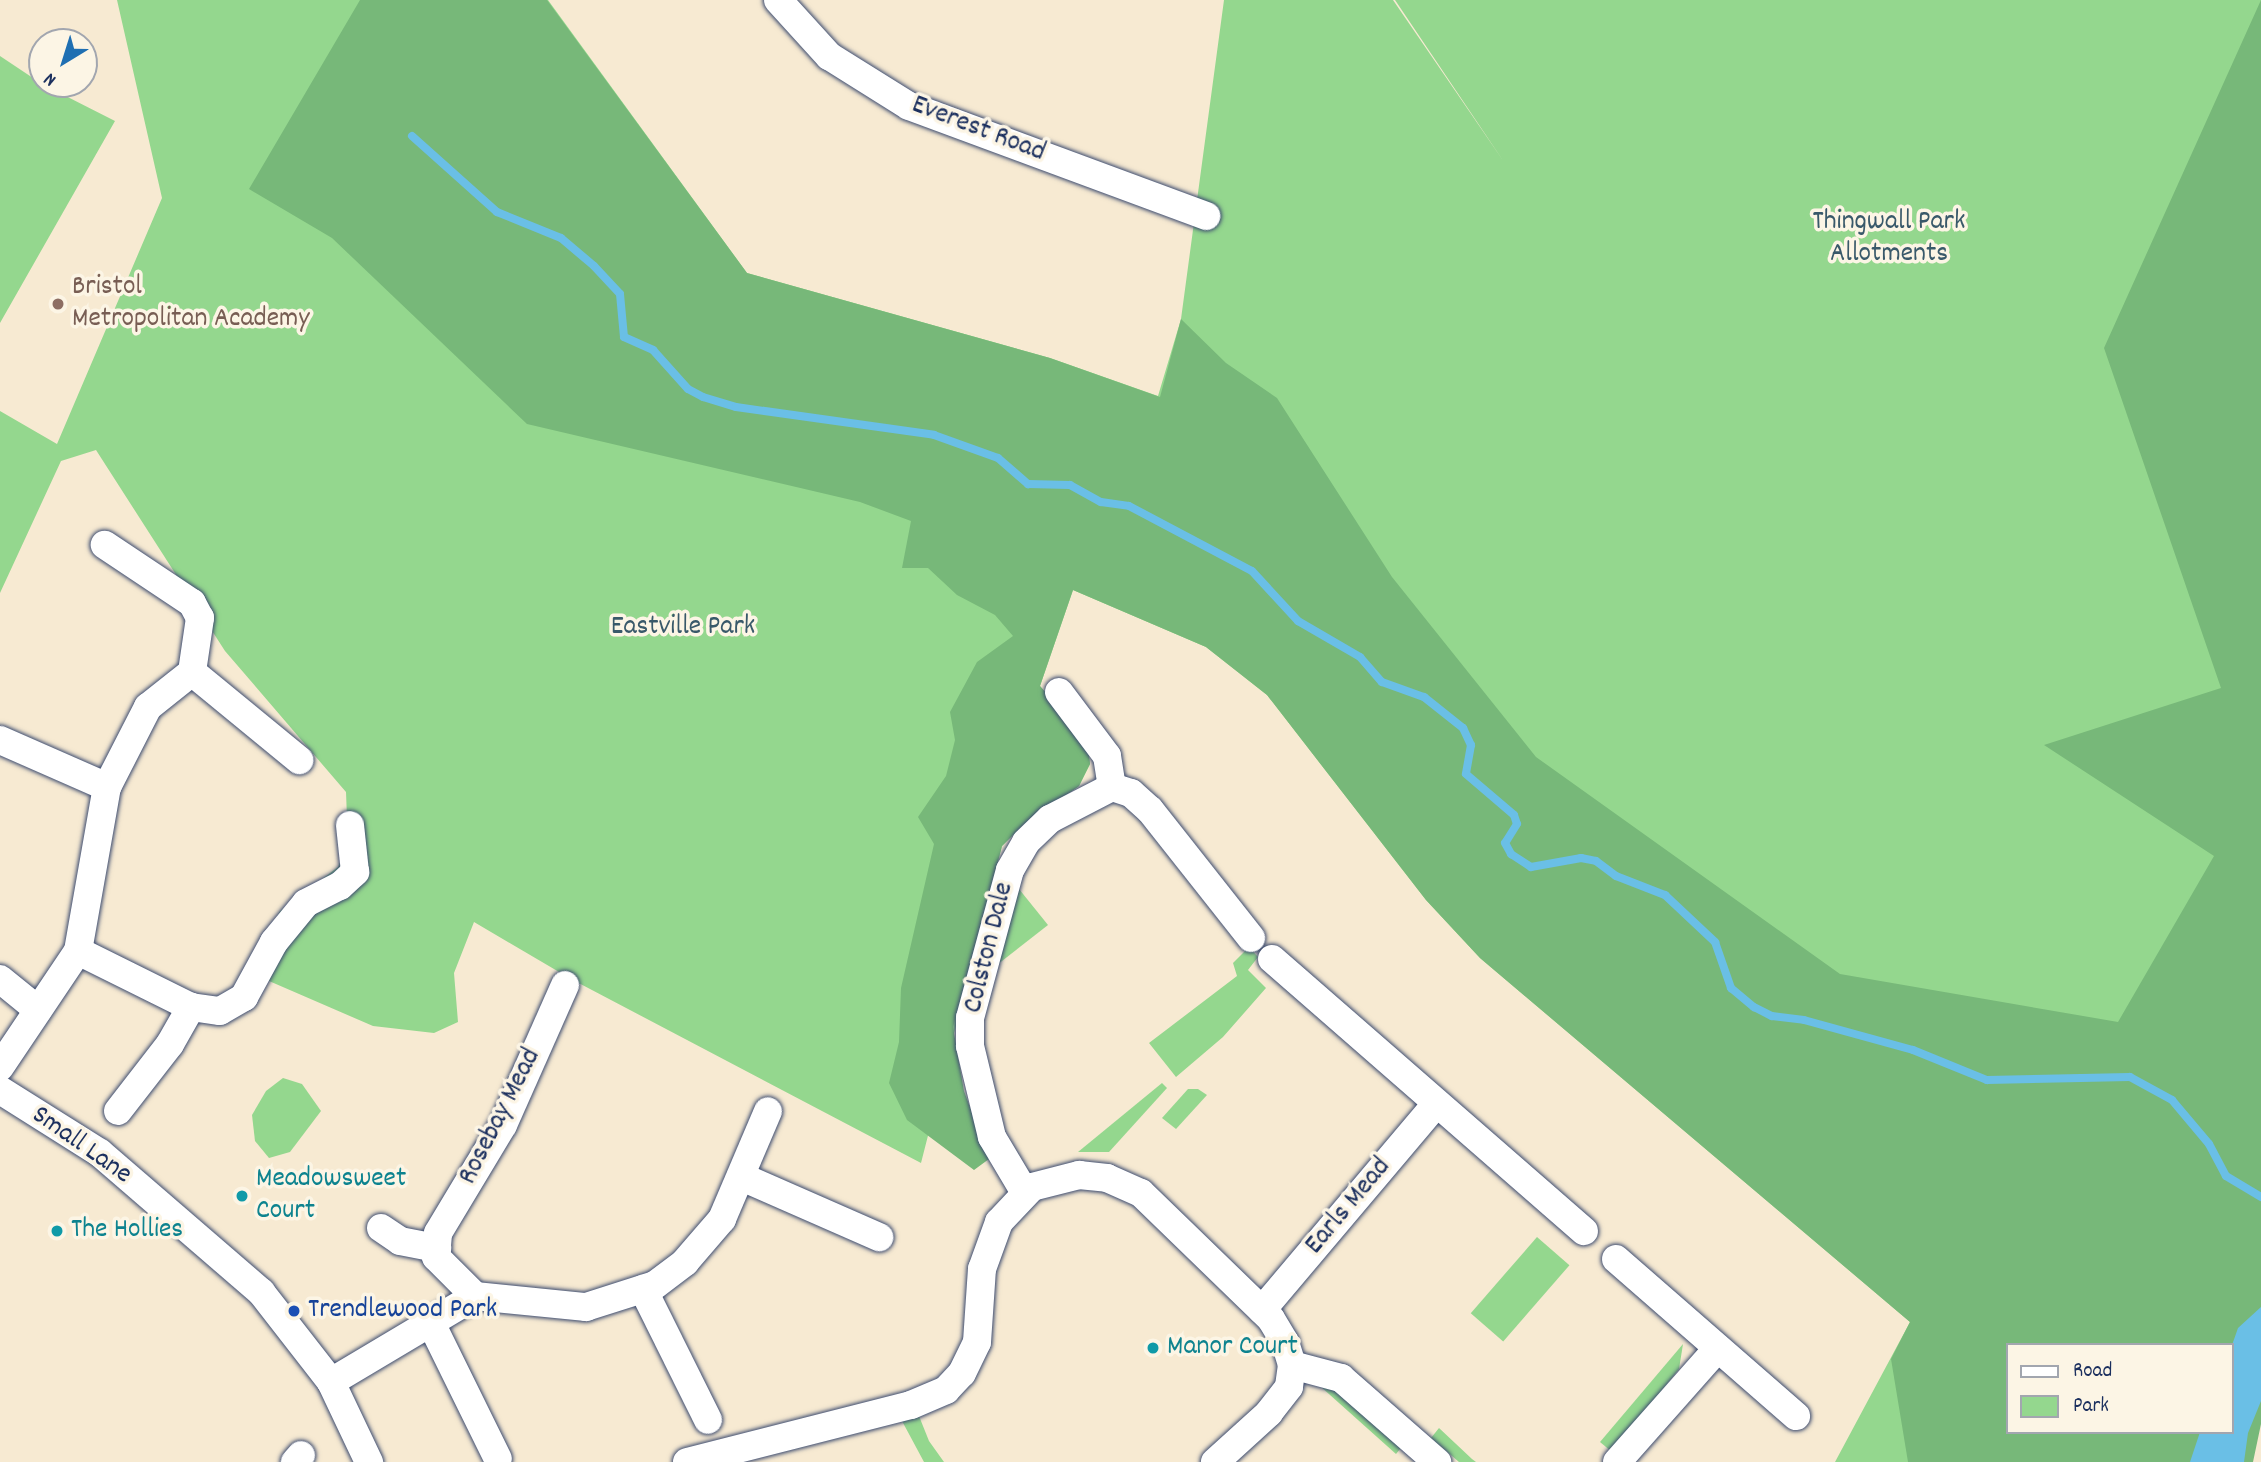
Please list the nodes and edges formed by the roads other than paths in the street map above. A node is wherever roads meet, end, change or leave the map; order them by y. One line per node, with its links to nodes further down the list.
1 (778, 0): 2 (street, Everest Road)
2 (1206, 216)
3 (105, 545): 4 (street)
4 (192, 672): 7 (street); 8 (street)
5 (1059, 692): 9 (street)
6 (0, 740): 8 (street)
7 (299, 760)
8 (107, 787): 12 (street)
9 (1112, 787): 11 (street); 24 (street, Colston Dale)
10 (349, 825): 16 (street)
11 (1251, 938)
12 (78, 951): 16 (street); 17 (street)
13 (1272, 959): 20 (street)
14 (0, 979): 17 (street)
15 (565, 985): 28 (street, Rosebay Mead)
16 (191, 1007): 21 (street)
17 (38, 1010): 18 (street)
18 (0, 1067)
19 (0, 1090): 36 (street, Small Lane)
20 (1436, 1104): 26 (street); 32 (street, Earls Mead)
21 (118, 1111)
22 (768, 1111): 23 (street)
23 (742, 1177): 27 (street); 30 (street)
24 (1024, 1191): 32 (street); 42 (street)
25 (381, 1228): 28 (street)
26 (1584, 1231)
27 (879, 1237)
28 (437, 1248): 31 (street)
29 (1616, 1259): 34 (street)
30 (643, 1289): 31 (street); 38 (street)
31 (475, 1296): 33 (street)
32 (1262, 1310): 35 (street)
33 (432, 1325): 36 (street); 40 (street)
34 (1718, 1348): 37 (street); 44 (street)
35 (1292, 1364): 39 (street); 43 (street)
36 (331, 1382): 41 (street, Small Lane)
37 (1796, 1416)
38 (708, 1420)
39 (1225, 1453)
40 (498, 1459)
41 (369, 1462)
42 (687, 1462)
43 (1437, 1462)
44 (1617, 1462)

